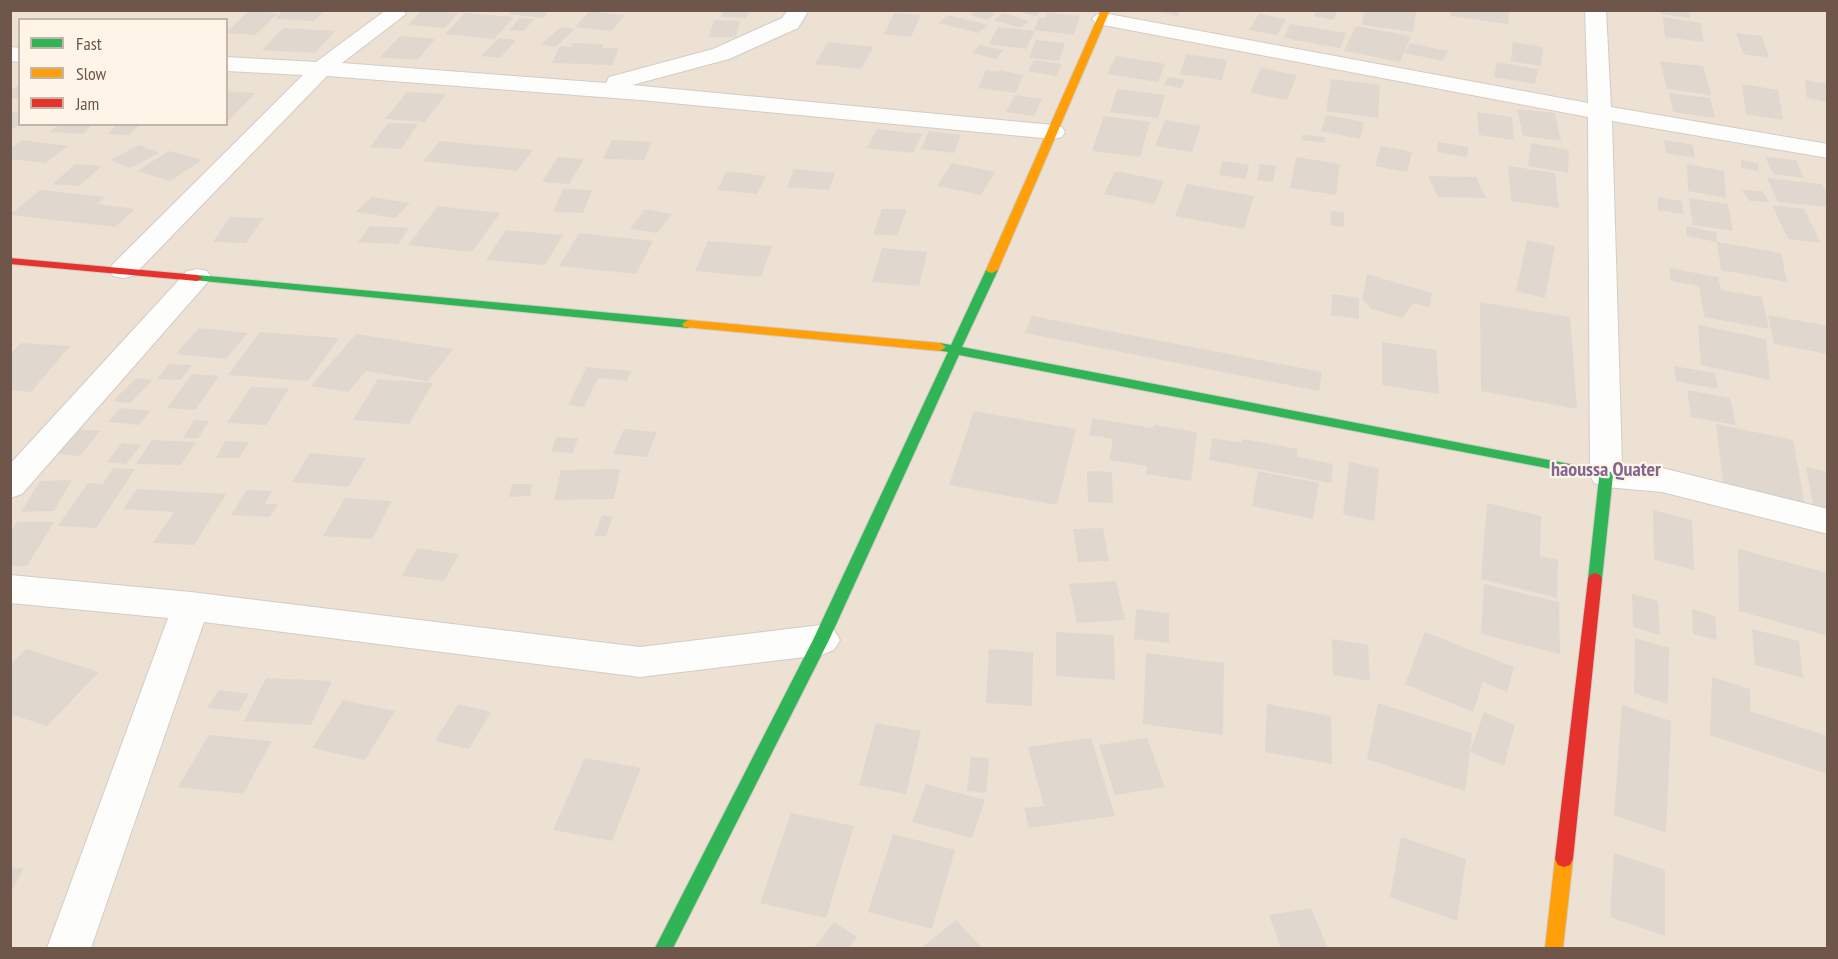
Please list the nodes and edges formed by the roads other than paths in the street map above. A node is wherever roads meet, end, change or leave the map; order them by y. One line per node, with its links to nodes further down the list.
1 (799, 10): 7 (street)
2 (1595, 10): 8 (street)
3 (394, 14): 6 (street)
4 (1105, 15): 8 (street); 9 (street)
5 (228, 64): 6 (street)
6 (322, 68): 7 (street); 12 (street)
7 (592, 89): 9 (street)
8 (1600, 114): 10 (street); 15 (street)
9 (1053, 132): 14 (street)
10 (1827, 151)
11 (10, 261): 12 (street)
12 (123, 270): 13 (street)
13 (197, 277): 14 (street); 16 (street)
14 (957, 349): 15 (street); 20 (street)
15 (1606, 476): 17 (street); 23 (street)
16 (10, 486)
17 (1827, 522)
18 (10, 589): 19 (street)
19 (191, 606): 20 (street); 21 (street)
20 (821, 640): 22 (street)
21 (69, 948)
22 (664, 948)
23 (1554, 948)

